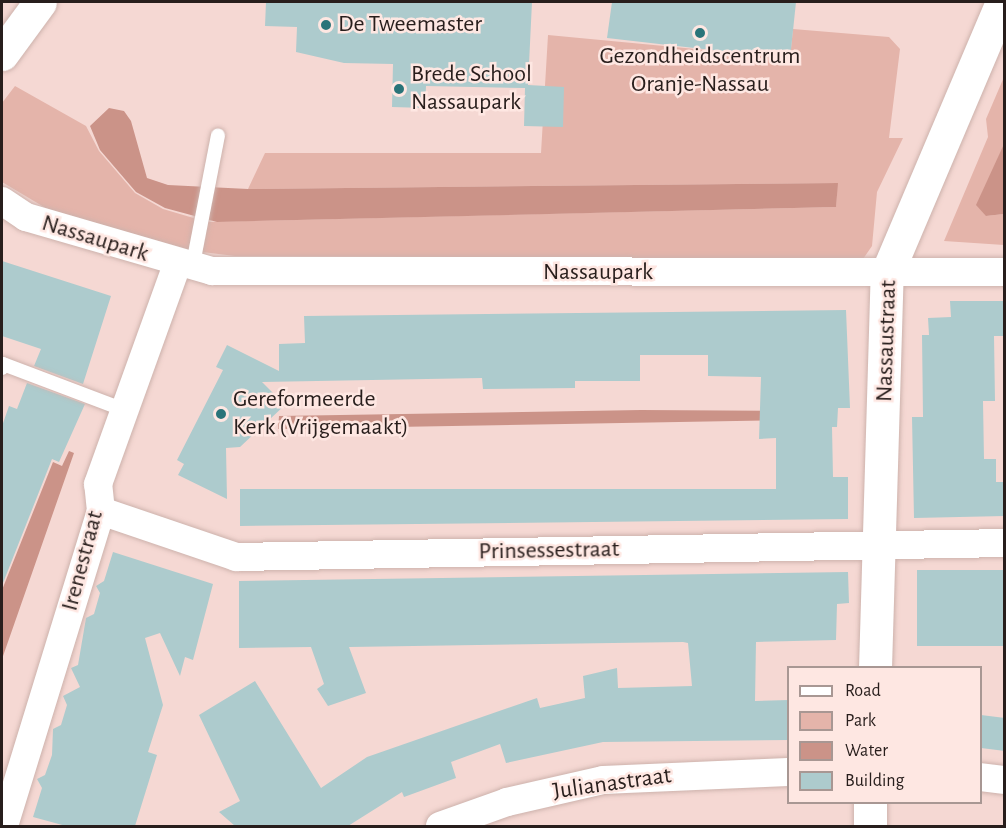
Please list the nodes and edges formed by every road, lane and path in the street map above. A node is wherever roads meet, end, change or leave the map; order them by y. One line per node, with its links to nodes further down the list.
1 (40, 2): 3 (main road)
2 (1002, 2): 8 (main road, Nassaustraat)
3 (2, 54)
4 (218, 135): 6 (lane)
5 (2, 201): 6 (street, Nassaupark)
6 (184, 266): 8 (street, Nassaupark); 10 (street, Irenestraat)
7 (1005, 272): 8 (street, Nassaupark)
8 (887, 273): 13 (main road, Nassaustraat)
9 (2, 368): 10 (lane)
10 (125, 410): 11 (street, Irenestraat)
11 (100, 511): 13 (street, Prinsessestraat); 19 (street, Irenestraat)
12 (1005, 543): 13 (street, Prinsessestraat)
13 (882, 545): 14 (main road, Nassaustraat)
14 (875, 666)
15 (787, 772): 20 (street, Julianastraat)
16 (982, 777): 17 (street)
17 (1005, 780)
18 (870, 804): 21 (main road)
19 (4, 826)
20 (440, 826)
21 (870, 826)

